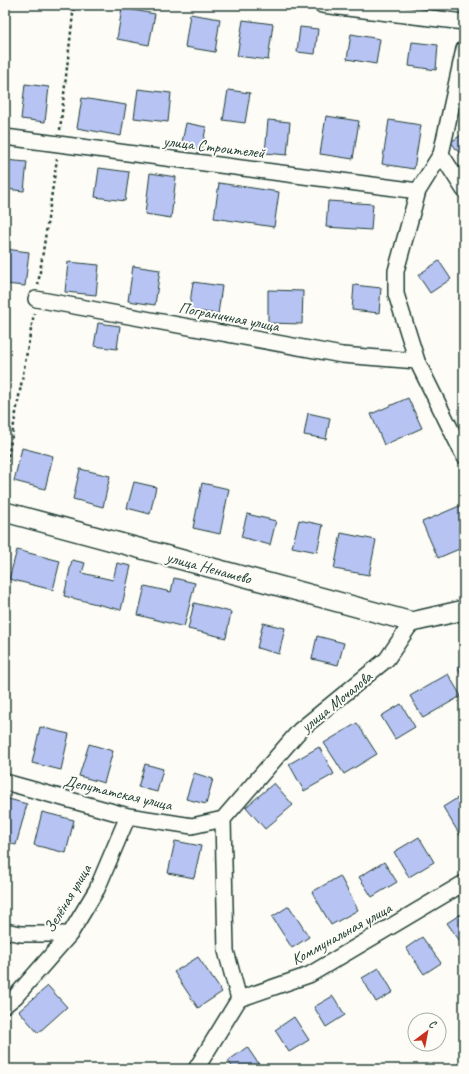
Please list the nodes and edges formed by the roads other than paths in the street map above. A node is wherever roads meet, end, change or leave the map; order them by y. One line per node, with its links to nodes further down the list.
1 (322, 5): 2 (street)
2 (464, 22)
3 (464, 48): 5 (street)
4 (5, 137): 7 (street, улица Строителей)
5 (441, 154): 6 (street); 7 (street)
6 (464, 190)
7 (418, 191): 9 (street)
8 (36, 299): 9 (street, Пограничная улица)
9 (417, 362): 10 (street)
10 (458, 428): 11 (street)
11 (464, 456)
12 (6, 519): 14 (street, улица Ненашево)
13 (464, 610): 14 (street)
14 (412, 622): 17 (street, улица Мочалова)
15 (5, 782): 16 (street, Депутатская улица)
16 (128, 816): 17 (street, Депутатская улица); 20 (street, Зелёная улица)
17 (223, 819): 21 (street)
18 (464, 883): 21 (street, Коммунальная улица)
19 (5, 931): 20 (street)
20 (70, 934): 22 (street, Зелёная улица)
21 (239, 999): 23 (street)
22 (5, 1006)
23 (196, 1069)

